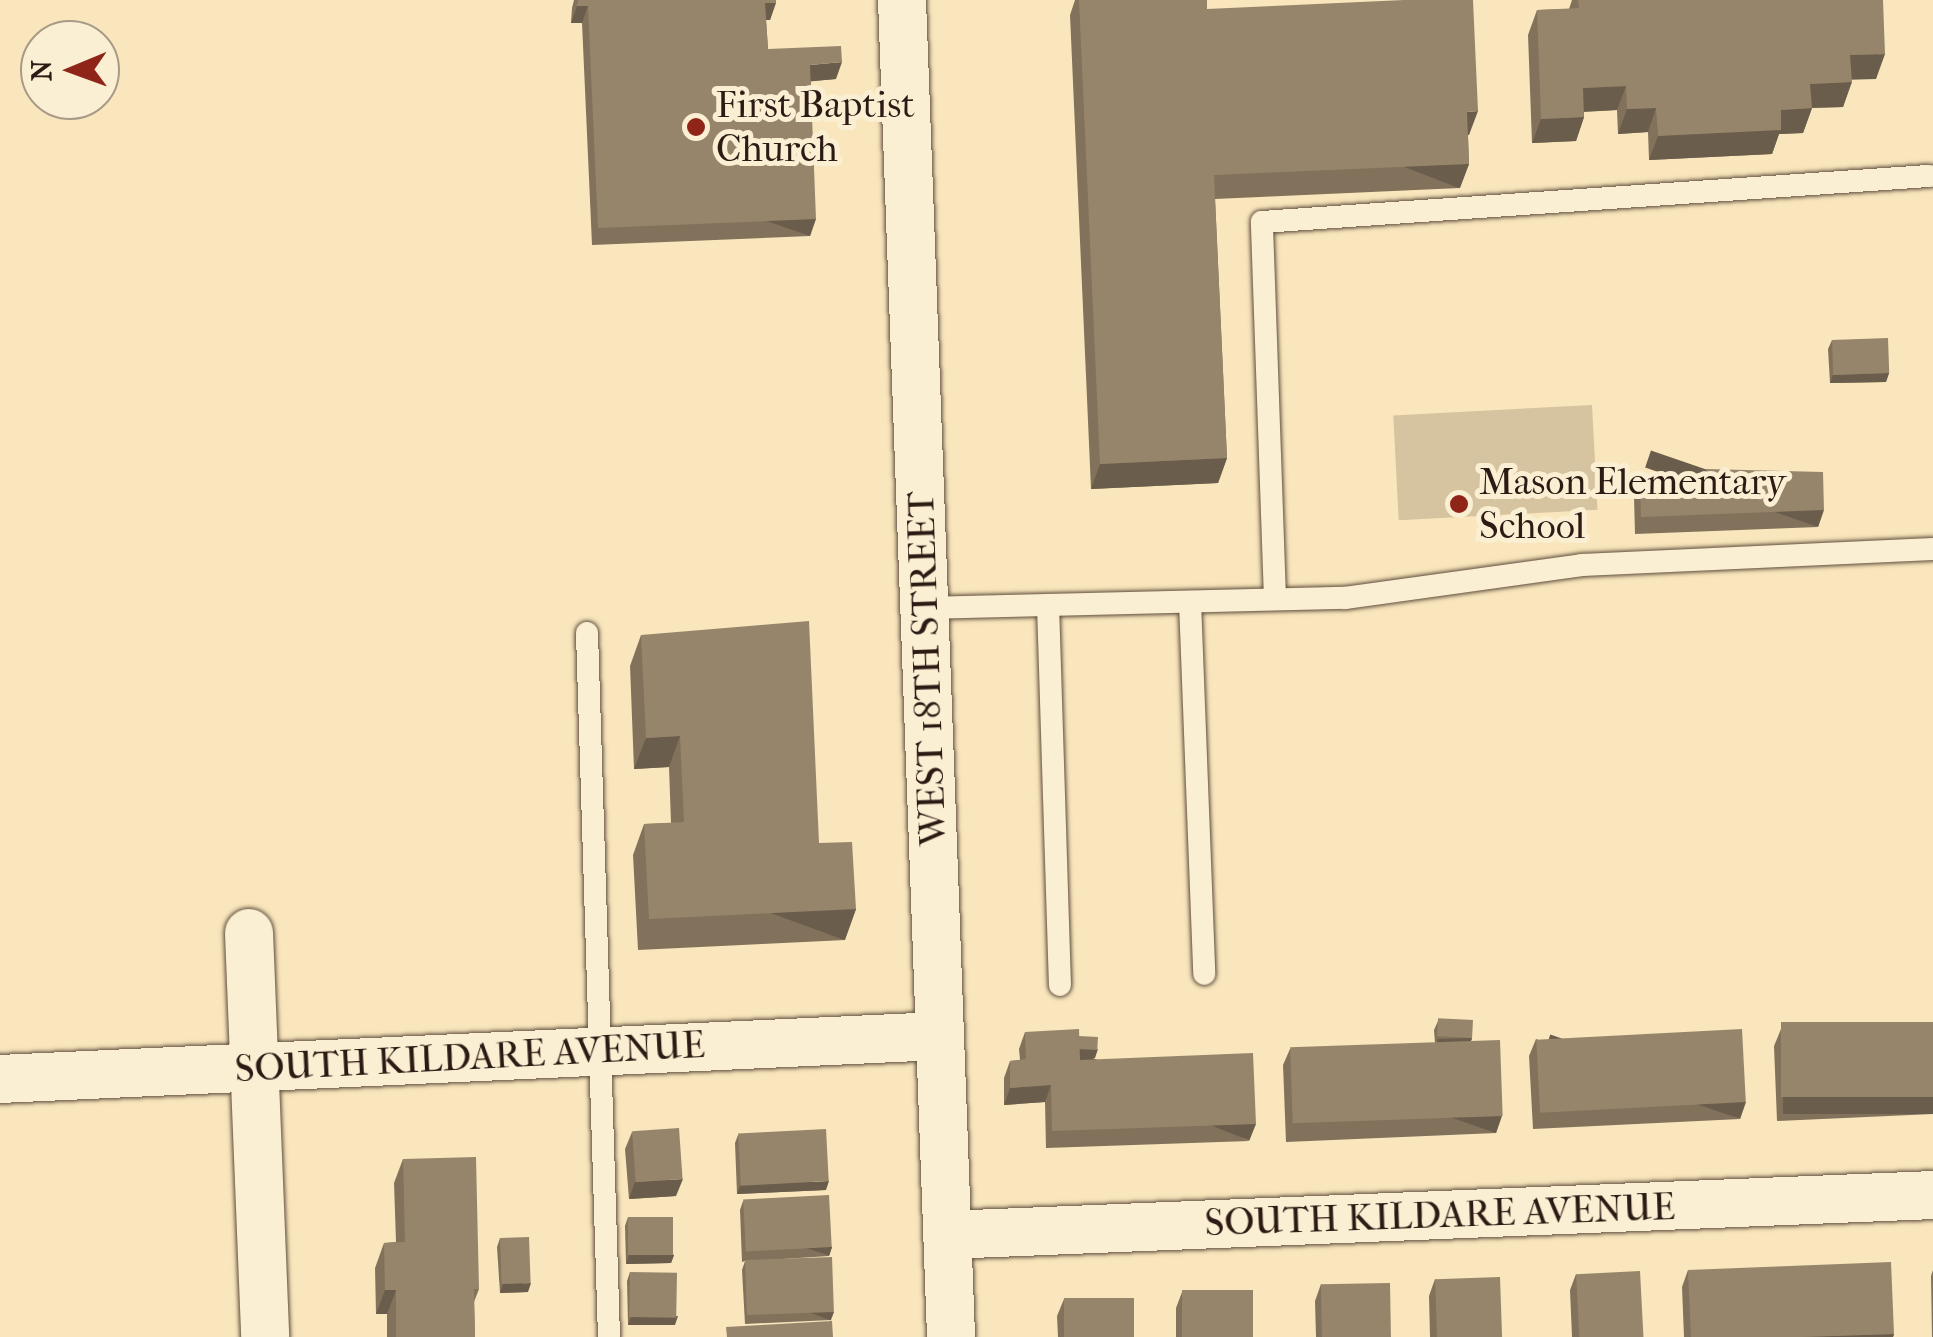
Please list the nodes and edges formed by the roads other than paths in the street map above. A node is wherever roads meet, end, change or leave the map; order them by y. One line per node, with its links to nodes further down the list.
1 (902, 0): 7 (street, WEST 18TH STREET)
2 (1929, 176): 4 (lane)
3 (1933, 549): 4 (lane)
4 (1275, 600): 5 (lane)
5 (1190, 602): 6 (lane); 10 (lane)
6 (1048, 605): 7 (lane); 11 (lane)
7 (924, 608): 12 (street, WEST 18TH STREET)
8 (587, 633): 13 (lane)
9 (250, 932): 14 (street)
10 (1204, 974)
11 (1060, 985)
12 (940, 1036): 13 (street, SOUTH KILDARE AVENUE); 17 (street, WEST 18TH STREET)
13 (600, 1052): 14 (street, SOUTH KILDARE AVENUE); 19 (lane)
14 (254, 1067): 15 (street, SOUTH KILDARE AVENUE); 18 (street)
15 (0, 1078)
16 (1933, 1196): 17 (street, SOUTH KILDARE AVENUE)
17 (947, 1235): 20 (street, WEST 18TH STREET)
18 (265, 1337)
19 (609, 1337)
20 (951, 1337)

